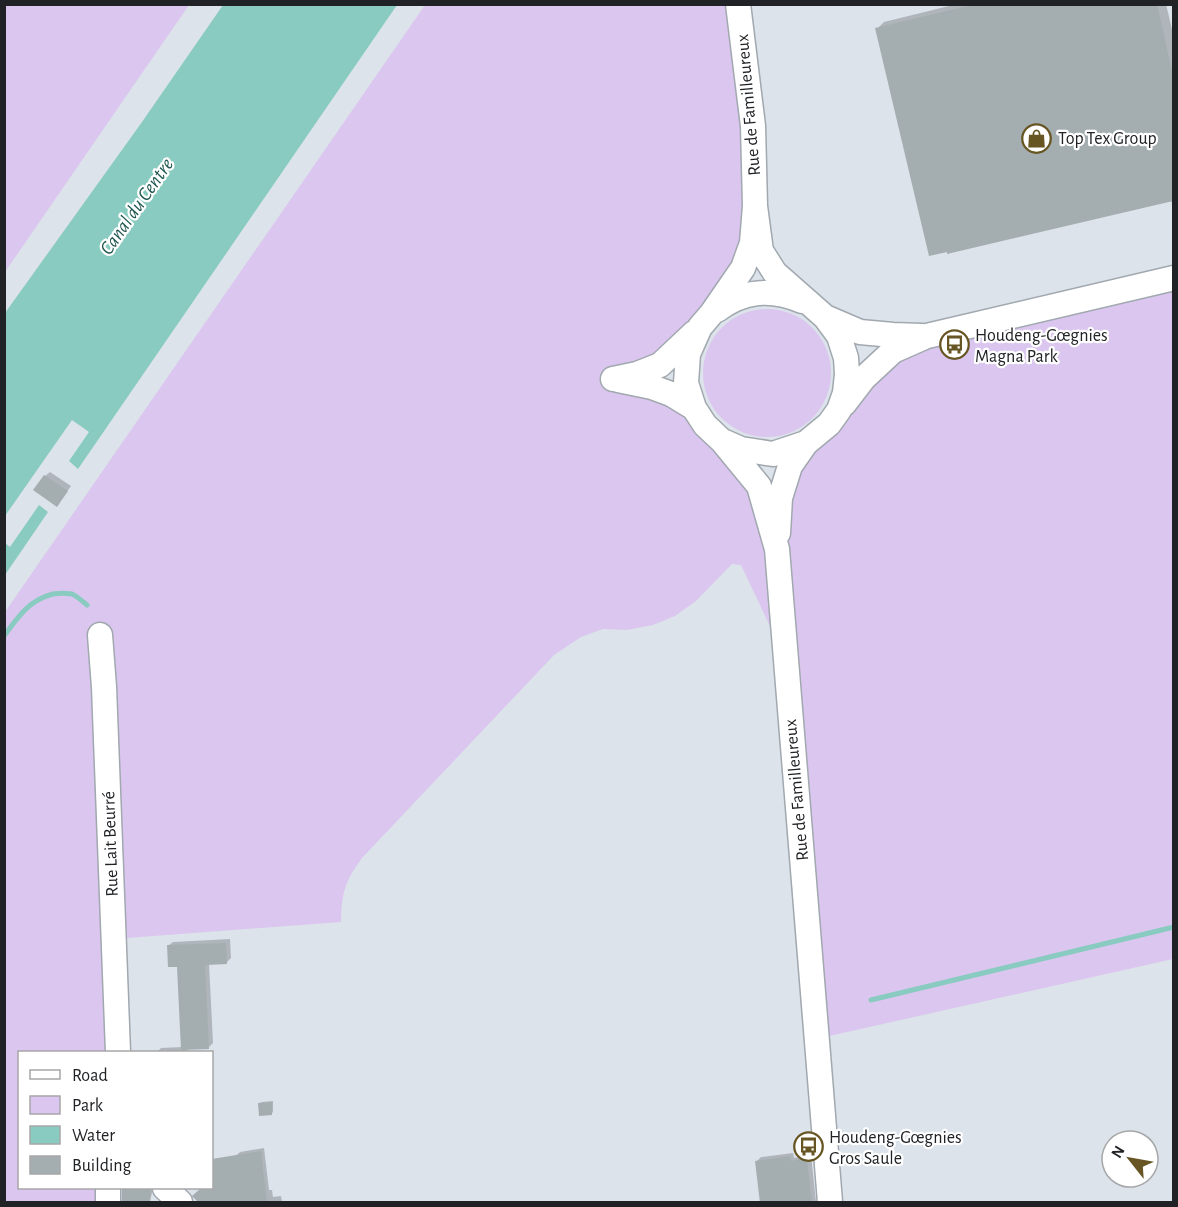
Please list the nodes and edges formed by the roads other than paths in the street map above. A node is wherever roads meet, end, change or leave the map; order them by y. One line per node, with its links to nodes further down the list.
1 (738, 4): 2 (street, Rue de Familleureux)
2 (755, 206): 4 (street, Rue de Familleureux); 5 (street, Rue de Familleureux)
3 (1173, 278): 6 (street)
4 (817, 310): 5 (street); 6 (street); 8 (street, Rue de Familleureux)
5 (706, 320): 7 (street, Rue de Familleureux); 7 (street)
6 (927, 336): 8 (street)
7 (694, 408): 9 (street, Rue de Familleureux)
8 (839, 410): 10 (street, Rue de Familleureux)
9 (723, 441): 10 (street, Rue de Familleureux); 11 (street, Rue de Familleureux)
10 (806, 443): 11 (street)
11 (777, 549): 16 (street, Rue de Familleureux)
12 (100, 635): 13 (street, Rue Lait Beurré)
13 (118, 1051)
14 (166, 1189): 15 (street)
15 (180, 1203)
16 (830, 1203)

